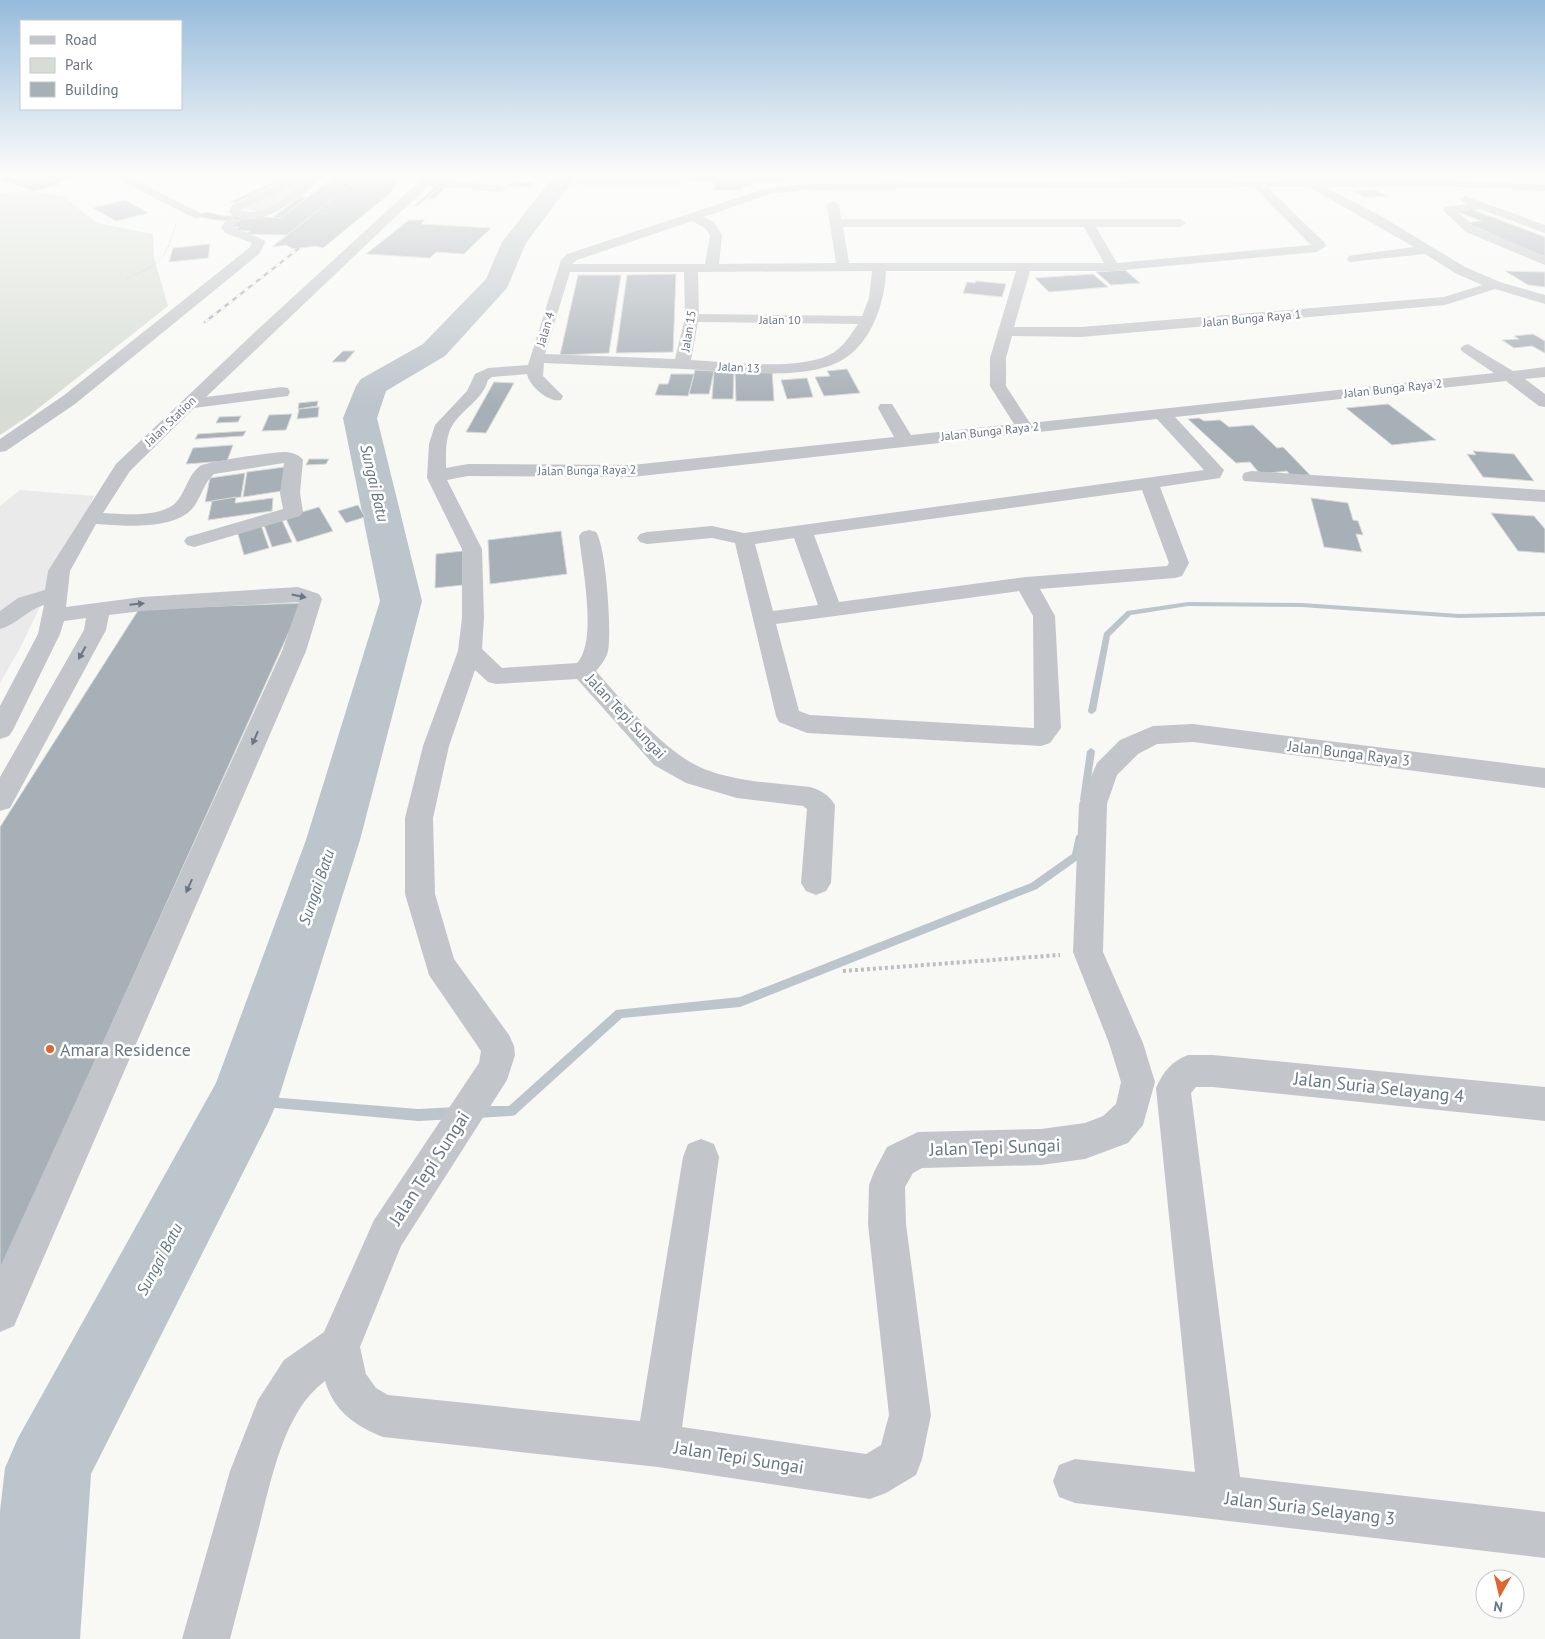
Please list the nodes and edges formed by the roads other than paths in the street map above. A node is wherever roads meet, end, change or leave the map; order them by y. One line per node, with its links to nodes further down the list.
1 (253, 251): 46 (street)
2 (355, 251): 29 (street, Jalan Station)
3 (588, 251): 19 (street)
4 (715, 251): 21 (street)
5 (840, 251): 22 (street)
6 (976, 251): 16 (street)
7 (1104, 251): 18 (street)
8 (1203, 251): 13 (street)
9 (1283, 251): 13 (street)
10 (1413, 251): 14 (street)
11 (1428, 251): 24 (street)
12 (1523, 251): 15 (street)
13 (1209, 259): 18 (street)
14 (1354, 259)
15 (1545, 261)
16 (982, 267): 17 (street); 23 (street)
17 (1024, 267): 18 (street); 28 (street)
18 (1113, 267)
19 (563, 268): 20 (street); 34 (street, Jalan 4)
20 (691, 268): 21 (street); 26 (street, Jalan 15)
21 (711, 268): 22 (street)
22 (843, 268): 23 (street)
23 (879, 268): 27 (street, Jalan 13)
24 (1495, 285): 25 (street); 28 (street, Jalan Bunga Raya 1)
25 (1545, 300)
26 (692, 318): 27 (street, Jalan 10); 35 (street, Jalan 15)
27 (867, 320): 35 (street, Jalan 13)
28 (1006, 331): 44 (street)
29 (260, 335): 30 (street); 41 (street, Jalan Station)
30 (282, 335)
31 (1468, 349): 32 (street)
32 (1483, 359): 33 (street); 37 (street)
33 (1455, 362)
34 (536, 364): 35 (street, Jalan 13); 39 (street); 48 (street, Jalan 13)
35 (682, 364)
36 (1545, 372): 37 (street, Jalan Bunga Raya 2)
37 (1510, 376): 40 (street); 43 (street, Jalan Bunga Raya 2)
38 (282, 392): 41 (street)
39 (555, 396)
40 (1545, 402)
41 (188, 404): 51 (street, Jalan Station)
42 (886, 408): 45 (street)
43 (1161, 413): 44 (street, Jalan Bunga Raya 2); 49 (street)
44 (1025, 428): 45 (street, Jalan Bunga Raya 2)
45 (905, 440): 48 (street, Jalan Bunga Raya 2)
46 (0, 447)
47 (1251, 477): 50 (street)
48 (436, 478): 65 (street, Jalan Tepi Sungai)
49 (1149, 483): 53 (street); 59 (street)
50 (1545, 496)
51 (90, 518): 52 (street); 60 (street, Jalan Station)
52 (139, 519): 57 (street); 57 (street)
53 (802, 531): 56 (street); 62 (street)
54 (589, 536): 66 (street, Jalan Tepi Sungai)
55 (648, 538): 56 (street)
56 (744, 539): 63 (street)
57 (194, 541): 58 (street)
58 (204, 558)
59 (1026, 584): 62 (street); 63 (street)
60 (54, 604): 61 (street); 64 (street); 67 (street, Jalan Station)
61 (99, 608): 69 (street, one-way to 69); 74 (street, one-way to 74)
62 (831, 609): 63 (street)
63 (763, 619)
64 (0, 622)
65 (470, 651): 66 (street, Jalan Tepi Sungai); 75 (street, Jalan Tepi Sungai)
66 (583, 671): 70 (street, Jalan Tepi Sungai)
67 (0, 730)
68 (1545, 778): 71 (street, Jalan Bunga Raya 3)
69 (0, 801)
70 (816, 883)
71 (1088, 952): 76 (street, Jalan Tepi Sungai)
72 (1545, 1104): 78 (street, Jalan Suria Selayang 4)
73 (701, 1157): 76 (street, Jalan Tepi Sungai)
74 (0, 1312)
75 (339, 1347): 76 (street, Jalan Tepi Sungai); 80 (street)
76 (658, 1445)
77 (1075, 1481): 78 (street, Jalan Suria Selayang 3)
78 (1220, 1498): 79 (street, Jalan Suria Selayang 3)
79 (1545, 1535)
80 (206, 1639)

